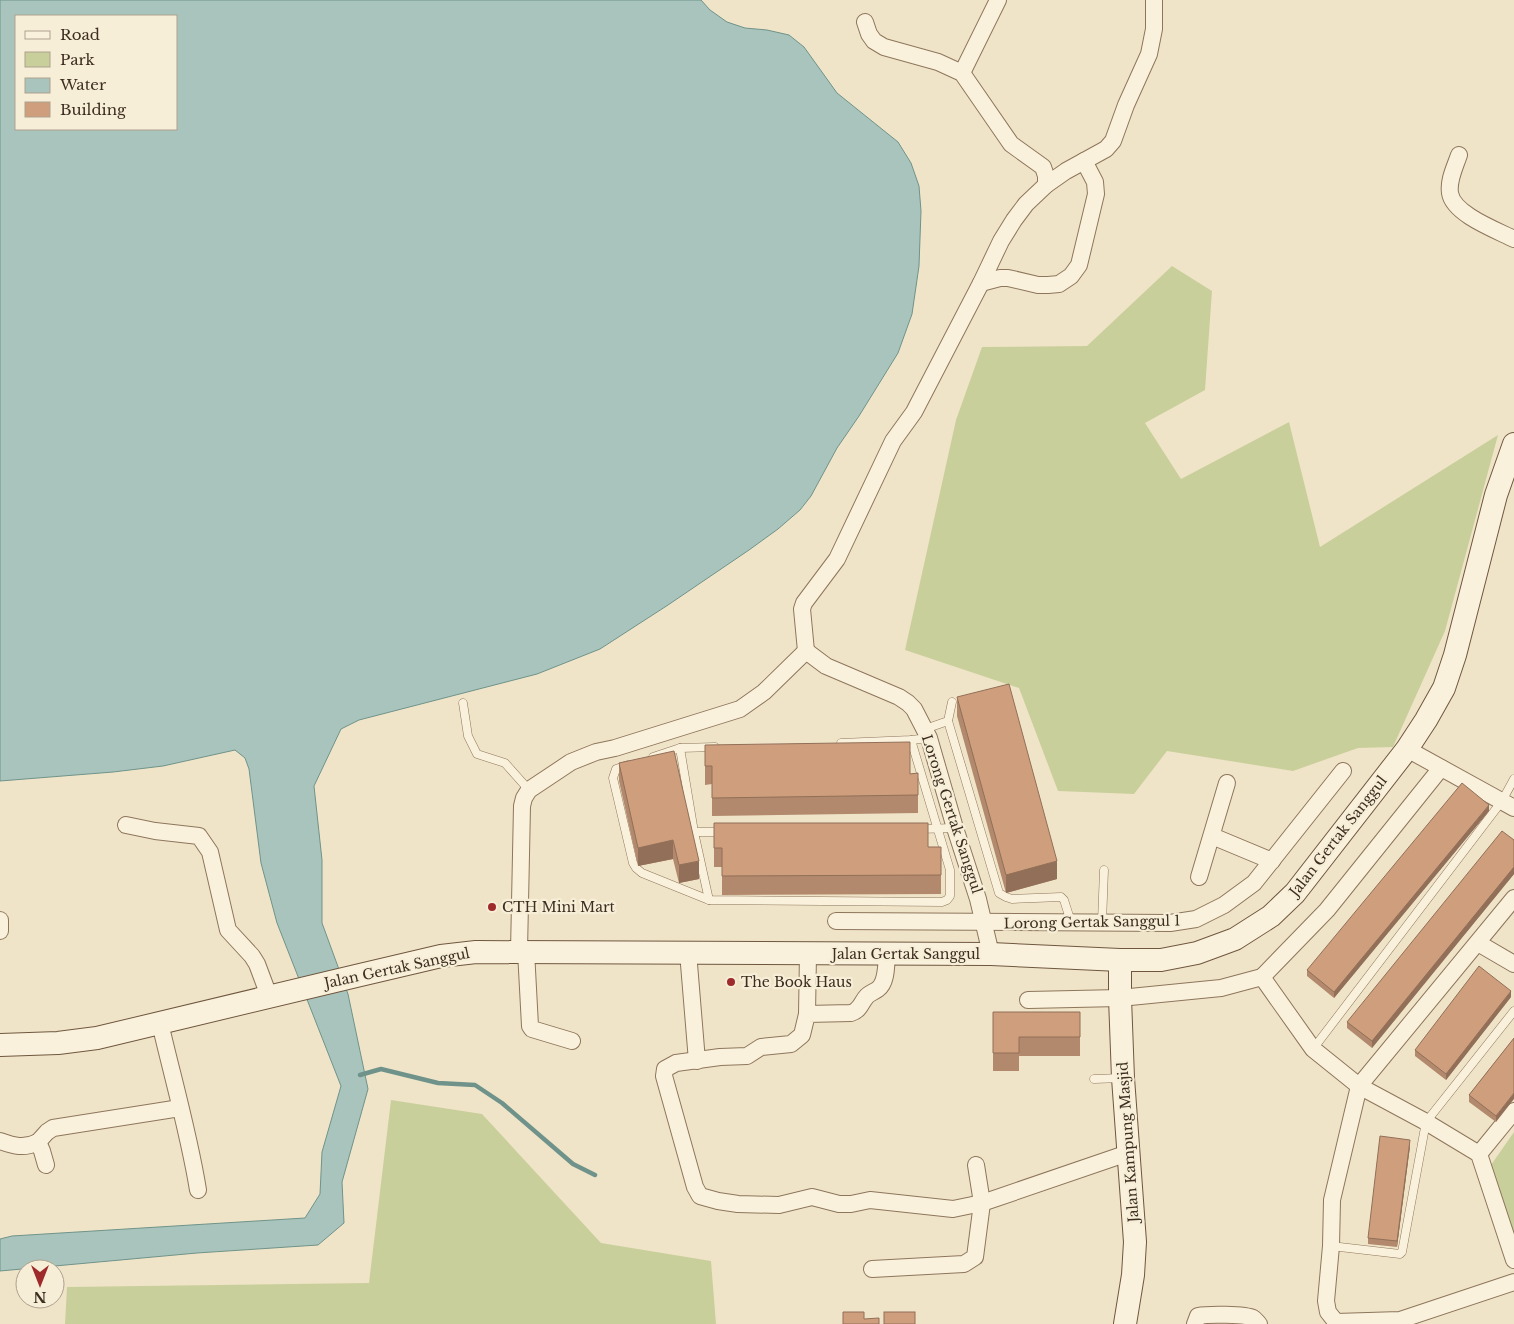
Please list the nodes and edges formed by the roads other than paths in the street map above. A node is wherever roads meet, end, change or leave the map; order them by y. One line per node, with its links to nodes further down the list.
1 (998, 0): 4 (street)
2 (1154, 0): 6 (street)
3 (865, 22): 4 (street)
4 (962, 73): 7 (street)
5 (1459, 155): 8 (street)
6 (1084, 161): 7 (street); 9 (street)
7 (1046, 185): 9 (street)
8 (1514, 239)
9 (981, 283): 11 (street)
10 (1514, 444): 20 (main road, Jalan Gertak Sanggul)
11 (806, 651): 15 (street, Lorong Gertak Sanggul); 27 (street)
12 (952, 702): 14 (lane)
13 (463, 703): 27 (lane)
14 (948, 721): 15 (lane); 43 (lane)
15 (927, 733): 16 (lane); 30 (street, Lorong Gertak Sanggul)
16 (911, 740): 17 (lane); 32 (lane)
17 (831, 743)
18 (727, 746): 19 (lane)
19 (680, 748): 21 (lane); 33 (lane)
20 (1407, 749): 23 (street); 53 (main road, Jalan Gertak Sanggul)
21 (644, 760)
22 (634, 763): 40 (lane)
23 (1441, 768): 28 (street); 55 (street)
24 (1343, 771): 36 (street, Lorong Gertak Sanggul 1)
25 (1514, 779): 28 (lane)
26 (1228, 784): 35 (street)
27 (529, 790): 48 (street)
28 (1508, 805): 64 (lane)
29 (126, 825): 56 (street)
30 (955, 828): 32 (lane); 45 (street, Lorong Gertak Sanggul)
31 (909, 829): 32 (lane)
32 (938, 829): 40 (lane)
33 (694, 832): 34 (lane); 40 (lane)
34 (733, 832)
35 (1212, 836): 36 (street); 38 (street)
36 (1272, 861): 44 (street, Lorong Gertak Sanggul 1)
37 (1104, 870): 44 (lane)
38 (1199, 877)
39 (1514, 898): 47 (street)
40 (709, 900)
41 (0, 920): 46 (street)
42 (836, 921): 45 (street, Lorong Gertak Sanggul 1)
43 (1071, 922): 44 (street, Lorong Gertak Sanggul 1); 45 (street, Lorong Gertak Sanggul 1)
44 (1102, 922)
45 (984, 923): 52 (street, Lorong Gertak Sanggul)
46 (0, 931)
47 (1478, 943): 54 (street); 68 (street)
48 (523, 951): 49 (main road, Jalan Gertak Sanggul); 56 (main road, Jalan Gertak Sanggul); 62 (street)
49 (688, 952): 50 (main road, Jalan Gertak Sanggul); 65 (street)
50 (808, 954): 51 (main road, Jalan Gertak Sanggul); 60 (street)
51 (887, 954): 52 (main road, Jalan Gertak Sanggul); 60 (street)
52 (991, 954): 53 (main road, Jalan Gertak Sanggul)
53 (1120, 960): 57 (main road, Jalan Kampung Masjid)
54 (1514, 964)
55 (1262, 977): 57 (street); 64 (street)
56 (269, 996): 61 (main road, Jalan Gertak Sanggul)
57 (1120, 998): 58 (street); 66 (main road, Jalan Kampung Masjid)
58 (1028, 1000)
59 (1514, 1011): 71 (lane)
60 (807, 1014): 65 (street)
61 (160, 1023): 63 (main road, Jalan Gertak Sanggul); 69 (street)
62 (572, 1041)
63 (0, 1045)
64 (1313, 1050): 68 (street)
65 (697, 1062): 79 (street)
66 (1123, 1078): 67 (lane); 74 (main road, Jalan Kampung Masjid)
67 (1094, 1079)
68 (1359, 1086): 71 (street); 80 (street)
69 (180, 1108): 73 (street); 78 (street)
70 (1514, 1111): 75 (street)
71 (1426, 1122): 75 (street); 80 (lane)
72 (0, 1141): 73 (street)
73 (38, 1142): 76 (street)
74 (1128, 1152): 79 (street); 85 (main road, Jalan Kampung Masjid)
75 (1479, 1154): 81 (street)
76 (46, 1165)
77 (976, 1165): 79 (street)
78 (198, 1190)
79 (982, 1203): 82 (street)
80 (1331, 1246): 84 (street)
81 (1514, 1260)
82 (872, 1269)
83 (1514, 1282): 84 (street)
84 (1400, 1322)
85 (1125, 1324)
86 (1195, 1324): 87 (street)
87 (1258, 1324)

